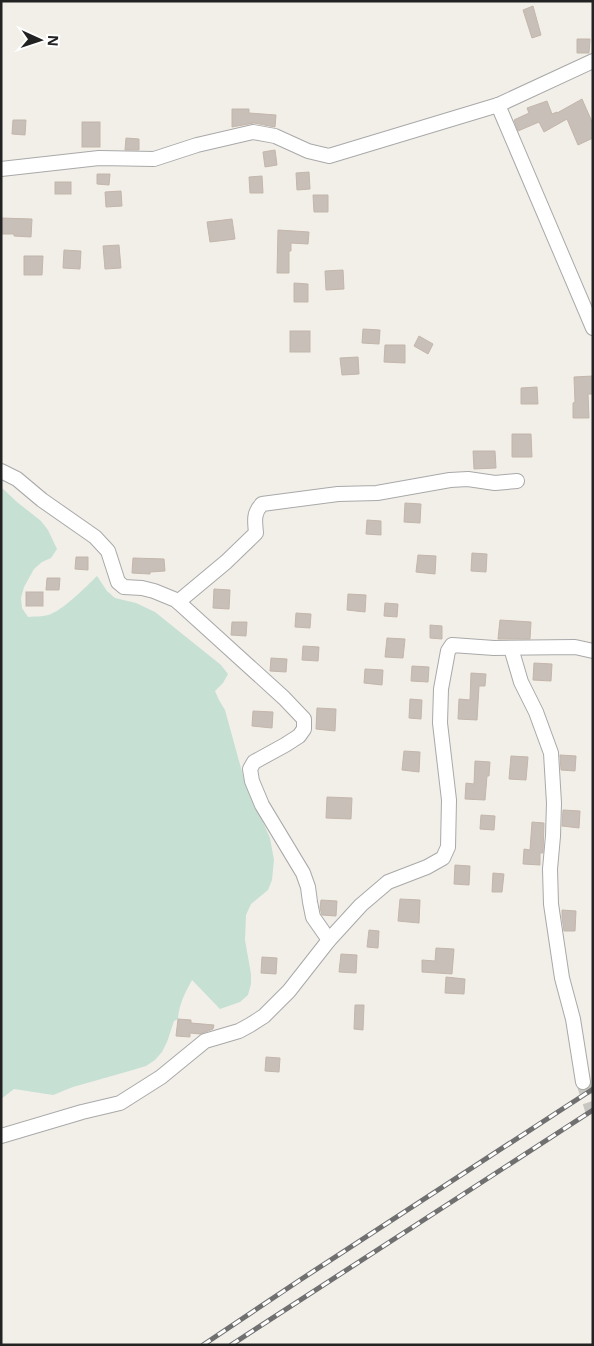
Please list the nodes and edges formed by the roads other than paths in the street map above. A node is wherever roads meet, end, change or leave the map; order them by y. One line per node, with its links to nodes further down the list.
1 (593, 61): 2 (street)
2 (498, 106): 3 (street); 4 (street)
3 (1, 169)
4 (593, 328)
5 (1, 471): 7 (street)
6 (517, 481): 7 (street)
7 (178, 602): 10 (street)
8 (512, 648): 9 (street); 10 (street); 11 (street)
9 (593, 651)
10 (329, 940): 12 (street)
11 (583, 1082)
12 (1, 1136)

